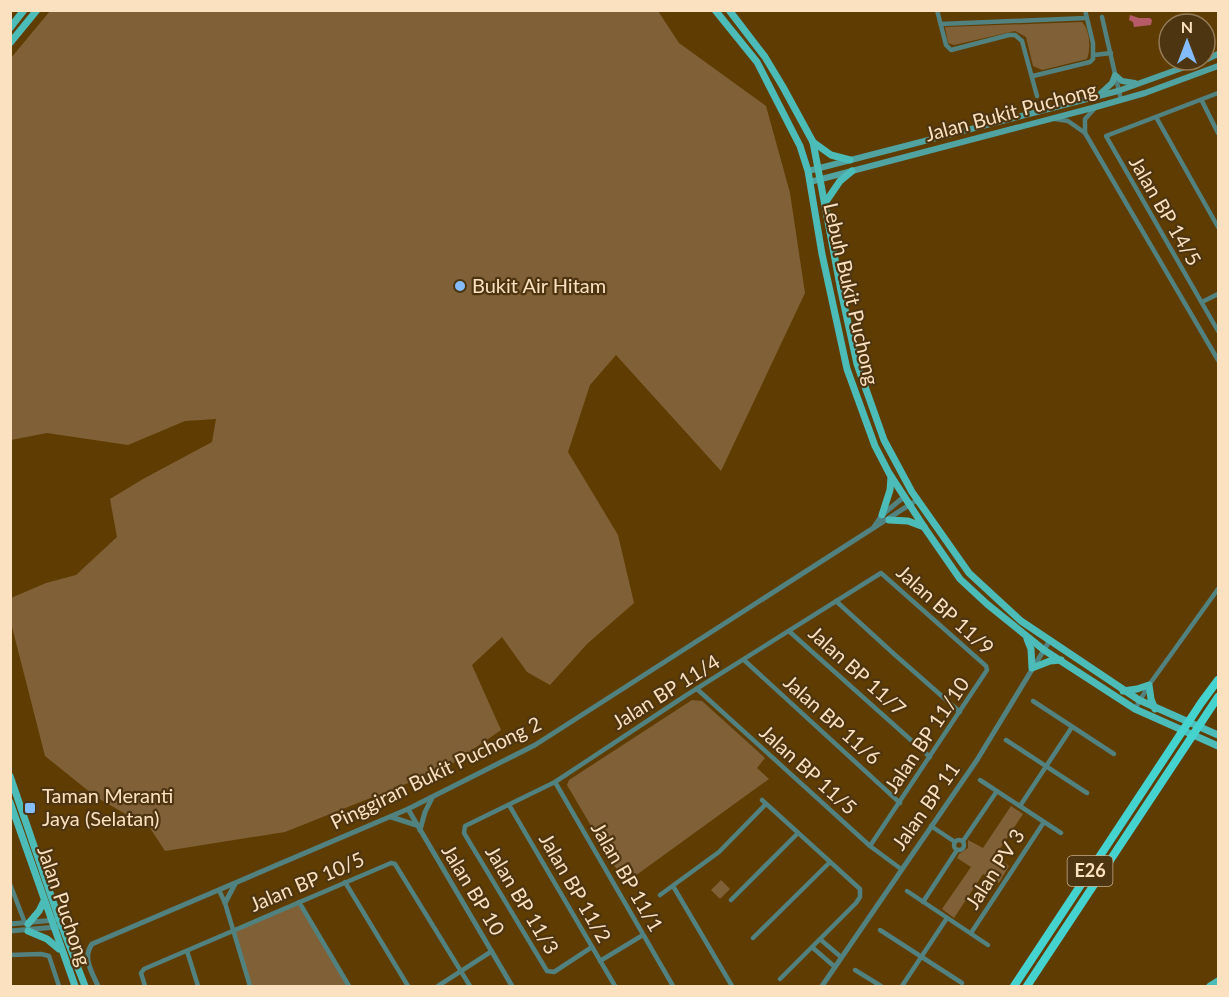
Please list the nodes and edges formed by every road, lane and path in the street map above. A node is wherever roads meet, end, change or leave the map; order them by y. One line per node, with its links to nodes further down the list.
1 (24, 10): 9 (main road)
2 (37, 10): 11 (main road)
3 (715, 10): 15 (main road)
4 (729, 10): 14 (main road)
5 (936, 10): 10 (street)
6 (1085, 10): 8 (street)
7 (1102, 17): 12 (street)
8 (1086, 18): 10 (street); 13 (street)
9 (13, 24)
10 (941, 24): 19 (street)
11 (10, 43)
12 (1111, 53): 13 (street); 18 (street)
13 (1094, 55): 19 (street)
14 (765, 57): 15 (main road); 33 (main road)
15 (757, 62): 37 (main road)
16 (1218, 67): 25 (main road, Jalan Bukit Puchong)
17 (1173, 72): 20 (main road, Jalan Bukit Puchong)
18 (1115, 75): 20 (main road); 21 (street); 24 (main road)
19 (1033, 76): 23 (street)
20 (1141, 84): 21 (main road, Jalan Bukit Puchong)
21 (1118, 90): 24 (main road, Jalan Bukit Puchong); 25 (street)
22 (1218, 93): 26 (street)
23 (1038, 96)
24 (1098, 96): 30 (main road, Jalan Bukit Puchong)
25 (1121, 100): 27 (main road, Jalan Bukit Puchong)
26 (1202, 101): 28 (street); 32 (street)
27 (1096, 107): 29 (main road, Jalan Bukit Puchong); 31 (street)
28 (1156, 117): 42 (street, Jalan BP 14/5); 43 (street)
29 (1053, 118): 31 (street); 34 (main road, Jalan Bukit Puchong)
30 (961, 131): 34 (main road); 35 (main road, Jalan Bukit Puchong)
31 (1085, 133): 44 (street)
32 (1218, 133)
33 (813, 142): 35 (main road); 36 (main road)
34 (964, 142): 38 (main road, Jalan Bukit Puchong)
35 (850, 160): 36 (main road, Jalan Bukit Puchong)
36 (819, 168): 37 (main road, Jalan Bukit Puchong); 39 (main road, Lebuh Bukit Puchong)
37 (808, 171): 40 (main road, Lebuh Bukit Puchong)
38 (852, 171): 39 (main road, Jalan Bukit Puchong); 41 (main road)
39 (821, 179): 40 (main road, Jalan Bukit Puchong); 41 (main road, Lebuh Bukit Puchong)
40 (810, 182): 49 (main road, Lebuh Bukit Puchong)
41 (825, 204): 50 (main road, Lebuh Bukit Puchong)
42 (1154, 222): 44 (street); 46 (street, Jalan BP 14/5)
43 (1218, 227)
44 (1142, 229): 48 (street)
45 (1218, 294): 46 (street)
46 (1202, 302): 47 (street, Jalan BP 14/5)
47 (1218, 331)
48 (1218, 360)
49 (891, 477): 51 (main road, Lebuh Bukit Puchong); 54 (main road)
50 (912, 492): 51 (street, Pinggiran Bukit Puchong 2); 52 (main road, Lebuh Bukit Puchong)
51 (904, 497): 53 (main road, Lebuh Bukit Puchong); 54 (street, Pinggiran Bukit Puchong 2)
52 (917, 500): 53 (street, Pinggiran Bukit Puchong 2); 63 (main road, Lebuh Bukit Puchong)
53 (909, 506): 55 (street, Pinggiran Bukit Puchong 2); 57 (main road, Lebuh Bukit Puchong)
54 (882, 515): 56 (street, Pinggiran Bukit Puchong 2)
55 (889, 520): 56 (street, Pinggiran Bukit Puchong 2); 57 (main road)
56 (873, 528): 91 (street, Pinggiran Bukit Puchong 2)
57 (924, 528): 62 (main road, Lebuh Bukit Puchong)
58 (881, 573): 60 (street, Jalan BP 11/4); 68 (street, Jalan BP 11/9)
59 (1218, 589): 70 (street)
60 (836, 601): 61 (street, Jalan BP 11/4); 78 (street)
61 (790, 632): 65 (street, Jalan BP 11/4); 84 (street, Jalan BP 11/7)
62 (1025, 635): 64 (main road, Lebuh Bukit Puchong); 67 (main road)
63 (1050, 640): 64 (street, Jalan BP 11); 72 (main road, Lebuh Bukit Puchong)
64 (1044, 650): 66 (main road, Lebuh Bukit Puchong); 67 (street, Jalan BP 11)
65 (744, 660): 71 (street, Jalan BP 11/4); 93 (street, Jalan BP 11/6)
66 (1061, 660): 67 (main road); 76 (main road, Lebuh Bukit Puchong)
67 (1032, 668): 99 (street, Jalan BP 11)
68 (987, 670): 78 (street, Jalan BP 11/10)
69 (1218, 680): 168 (highway, E26)
70 (1149, 685): 72 (main road); 74 (street); 77 (main road)
71 (697, 689): 88 (street, Jalan BP 11/4); 106 (street, Jalan BP 11/5)
72 (1123, 690): 74 (main road, Lebuh Bukit Puchong)
73 (1218, 697): 169 (highway, E26)
74 (1139, 700): 76 (street); 77 (main road, Lebuh Bukit Puchong)
75 (1033, 701): 79 (street)
76 (1135, 709): 82 (main road, Lebuh Bukit Puchong)
77 (1155, 709): 80 (main road, Lebuh Bukit Puchong)
78 (960, 712): 84 (street, Jalan BP 11/10)
79 (1072, 727): 83 (street); 85 (street)
80 (1218, 735)
81 (1006, 740): 85 (street)
82 (1218, 746)
83 (1114, 754)
84 (930, 757): 93 (street, Jalan BP 11/10)
85 (1046, 767): 90 (street); 95 (street)
86 (10, 776): 123 (main road, Jalan Puchong)
87 (980, 780): 89 (street)
88 (555, 782): 94 (street, Jalan BP 11/4); 131 (street, Jalan BP 11/1)
89 (996, 790): 95 (street); 105 (street)
90 (1087, 793)
91 (432, 797): 96 (street, Pinggiran Bukit Puchong 2); 100 (street)
92 (10, 802): 118 (main road, Jalan Puchong)
93 (900, 802): 106 (street, Jalan BP 11/10)
94 (510, 805): 101 (street, Jalan BP 11/4); 135 (street, Jalan BP 11/2)
95 (1020, 806): 98 (street)
96 (408, 809): 97 (street, Pinggiran Bukit Puchong 2); 100 (street, Jalan BP 10)
97 (390, 817): 100 (street); 110 (street, Pinggiran Bukit Puchong 2)
98 (1044, 822): 103 (street); 130 (street, Jalan PV 3)
99 (931, 826): 104 (street); 109 (street, Jalan BP 11)
100 (419, 828): 139 (street, Jalan BP 10)
101 (464, 829): 135 (street, Jalan BP 11/3)
102 (798, 833): 108 (street); 113 (street); 117 (street)
103 (1061, 833)
104 (955, 842): 105 (street); 107 (street)
105 (963, 842): 107 (street)
106 (870, 846): 109 (street, Jalan BP 11/5)
107 (957, 850): 120 (street)
108 (830, 862): 132 (street); 133 (street)
109 (901, 869): 141 (street, Jalan BP 11)
110 (236, 882): 114 (street, Pinggiran Bukit Puchong 2); 121 (street)
111 (345, 882): 119 (street, Jalan BP 10/5); 146 (street, Jalan BP 10/5); 158 (street)
112 (10, 884): 126 (street)
113 (673, 886): 116 (street); 164 (street)
114 (219, 890): 121 (street); 153 (street, Pinggiran Bukit Puchong 2)
115 (907, 891): 120 (street)
116 (660, 895)
117 (731, 900)
118 (44, 901): 125 (main road, Jalan Puchong); 126 (main road)
119 (299, 902): 127 (street, Jalan BP 10/5); 157 (street)
120 (922, 902): 122 (street)
121 (225, 903): 127 (street)
122 (947, 918): 130 (street); 142 (street)
123 (61, 922): 125 (street); 152 (main road, Jalan Puchong)
124 (10, 924): 126 (street)
125 (52, 925): 126 (street); 137 (main road, Jalan Puchong)
126 (27, 926): 129 (street); 137 (main road)
127 (232, 930): 138 (street, Jalan BP 10/5); 156 (street)
128 (880, 930): 142 (street)
129 (10, 932)
130 (971, 933): 134 (street)
131 (644, 935): 143 (street); 163 (street, Jalan BP 11/1)
132 (753, 938)
133 (820, 940): 136 (street); 141 (street)
134 (988, 945)
135 (592, 947): 143 (street, Jalan BP 11/2)
136 (813, 948): 144 (street); 147 (street)
137 (61, 951): 151 (main road, Jalan Puchong)
138 (187, 951): 154 (street, Jalan BP 10/5); 155 (street)
139 (492, 951): 146 (street); 161 (street, Jalan BP 10)
140 (10, 955): 150 (street)
141 (841, 957): 144 (street, Jalan BP 11)
142 (922, 957): 149 (street); 167 (street)
143 (600, 961): 162 (street, Jalan BP 11/2)
144 (835, 967): 165 (street, Jalan BP 11)
145 (855, 970): 166 (street)
146 (461, 972): 159 (street); 160 (street)
147 (780, 979)
148 (1218, 981): 170 (main road)
149 (962, 983)
150 (59, 987)
151 (75, 987)
152 (85, 987)
153 (98, 987)
154 (144, 987)
155 (198, 987)
156 (250, 987)
157 (349, 987)
158 (408, 987)
159 (438, 987)
160 (470, 987)
161 (512, 987)
162 (615, 987)
163 (673, 987)
164 (732, 987)
165 (822, 987)
166 (881, 987)
167 (902, 987)
168 (1014, 987)
169 (1027, 987)
170 (1210, 987)

